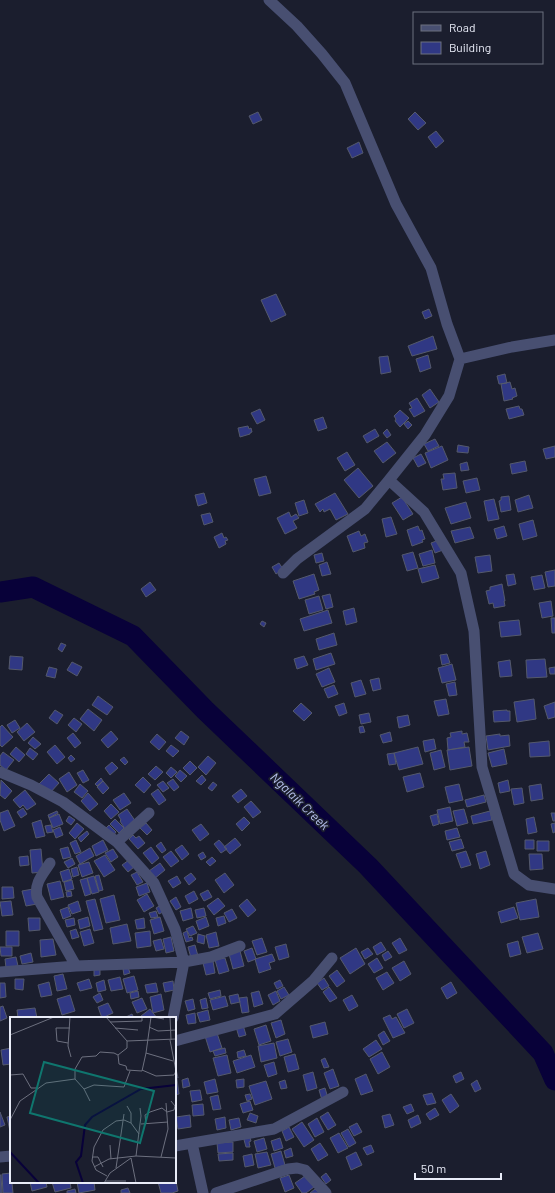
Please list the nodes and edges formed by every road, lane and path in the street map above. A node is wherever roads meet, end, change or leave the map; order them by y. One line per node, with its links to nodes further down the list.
1 (269, 0): 3 (street)
2 (555, 340): 3 (street)
3 (460, 359): 4 (street)
4 (390, 480): 5 (street); 10 (street)
5 (283, 573)
6 (0, 772): 8 (street)
7 (149, 813): 8 (street)
8 (117, 842): 13 (street)
9 (50, 863): 14 (street)
10 (555, 889)
11 (240, 946): 13 (street)
12 (332, 958): 17 (street)
13 (184, 962): 14 (street); 16 (street)
14 (76, 966): 15 (street)
15 (0, 972)
16 (174, 1017)
17 (176, 1041)
18 (342, 1092): 19 (street)
19 (192, 1143): 20 (street); 23 (street)
20 (176, 1146)
21 (10, 1156): 22 (street)
22 (0, 1157)
23 (202, 1193)
24 (216, 1193): 25 (street)
25 (326, 1193)

